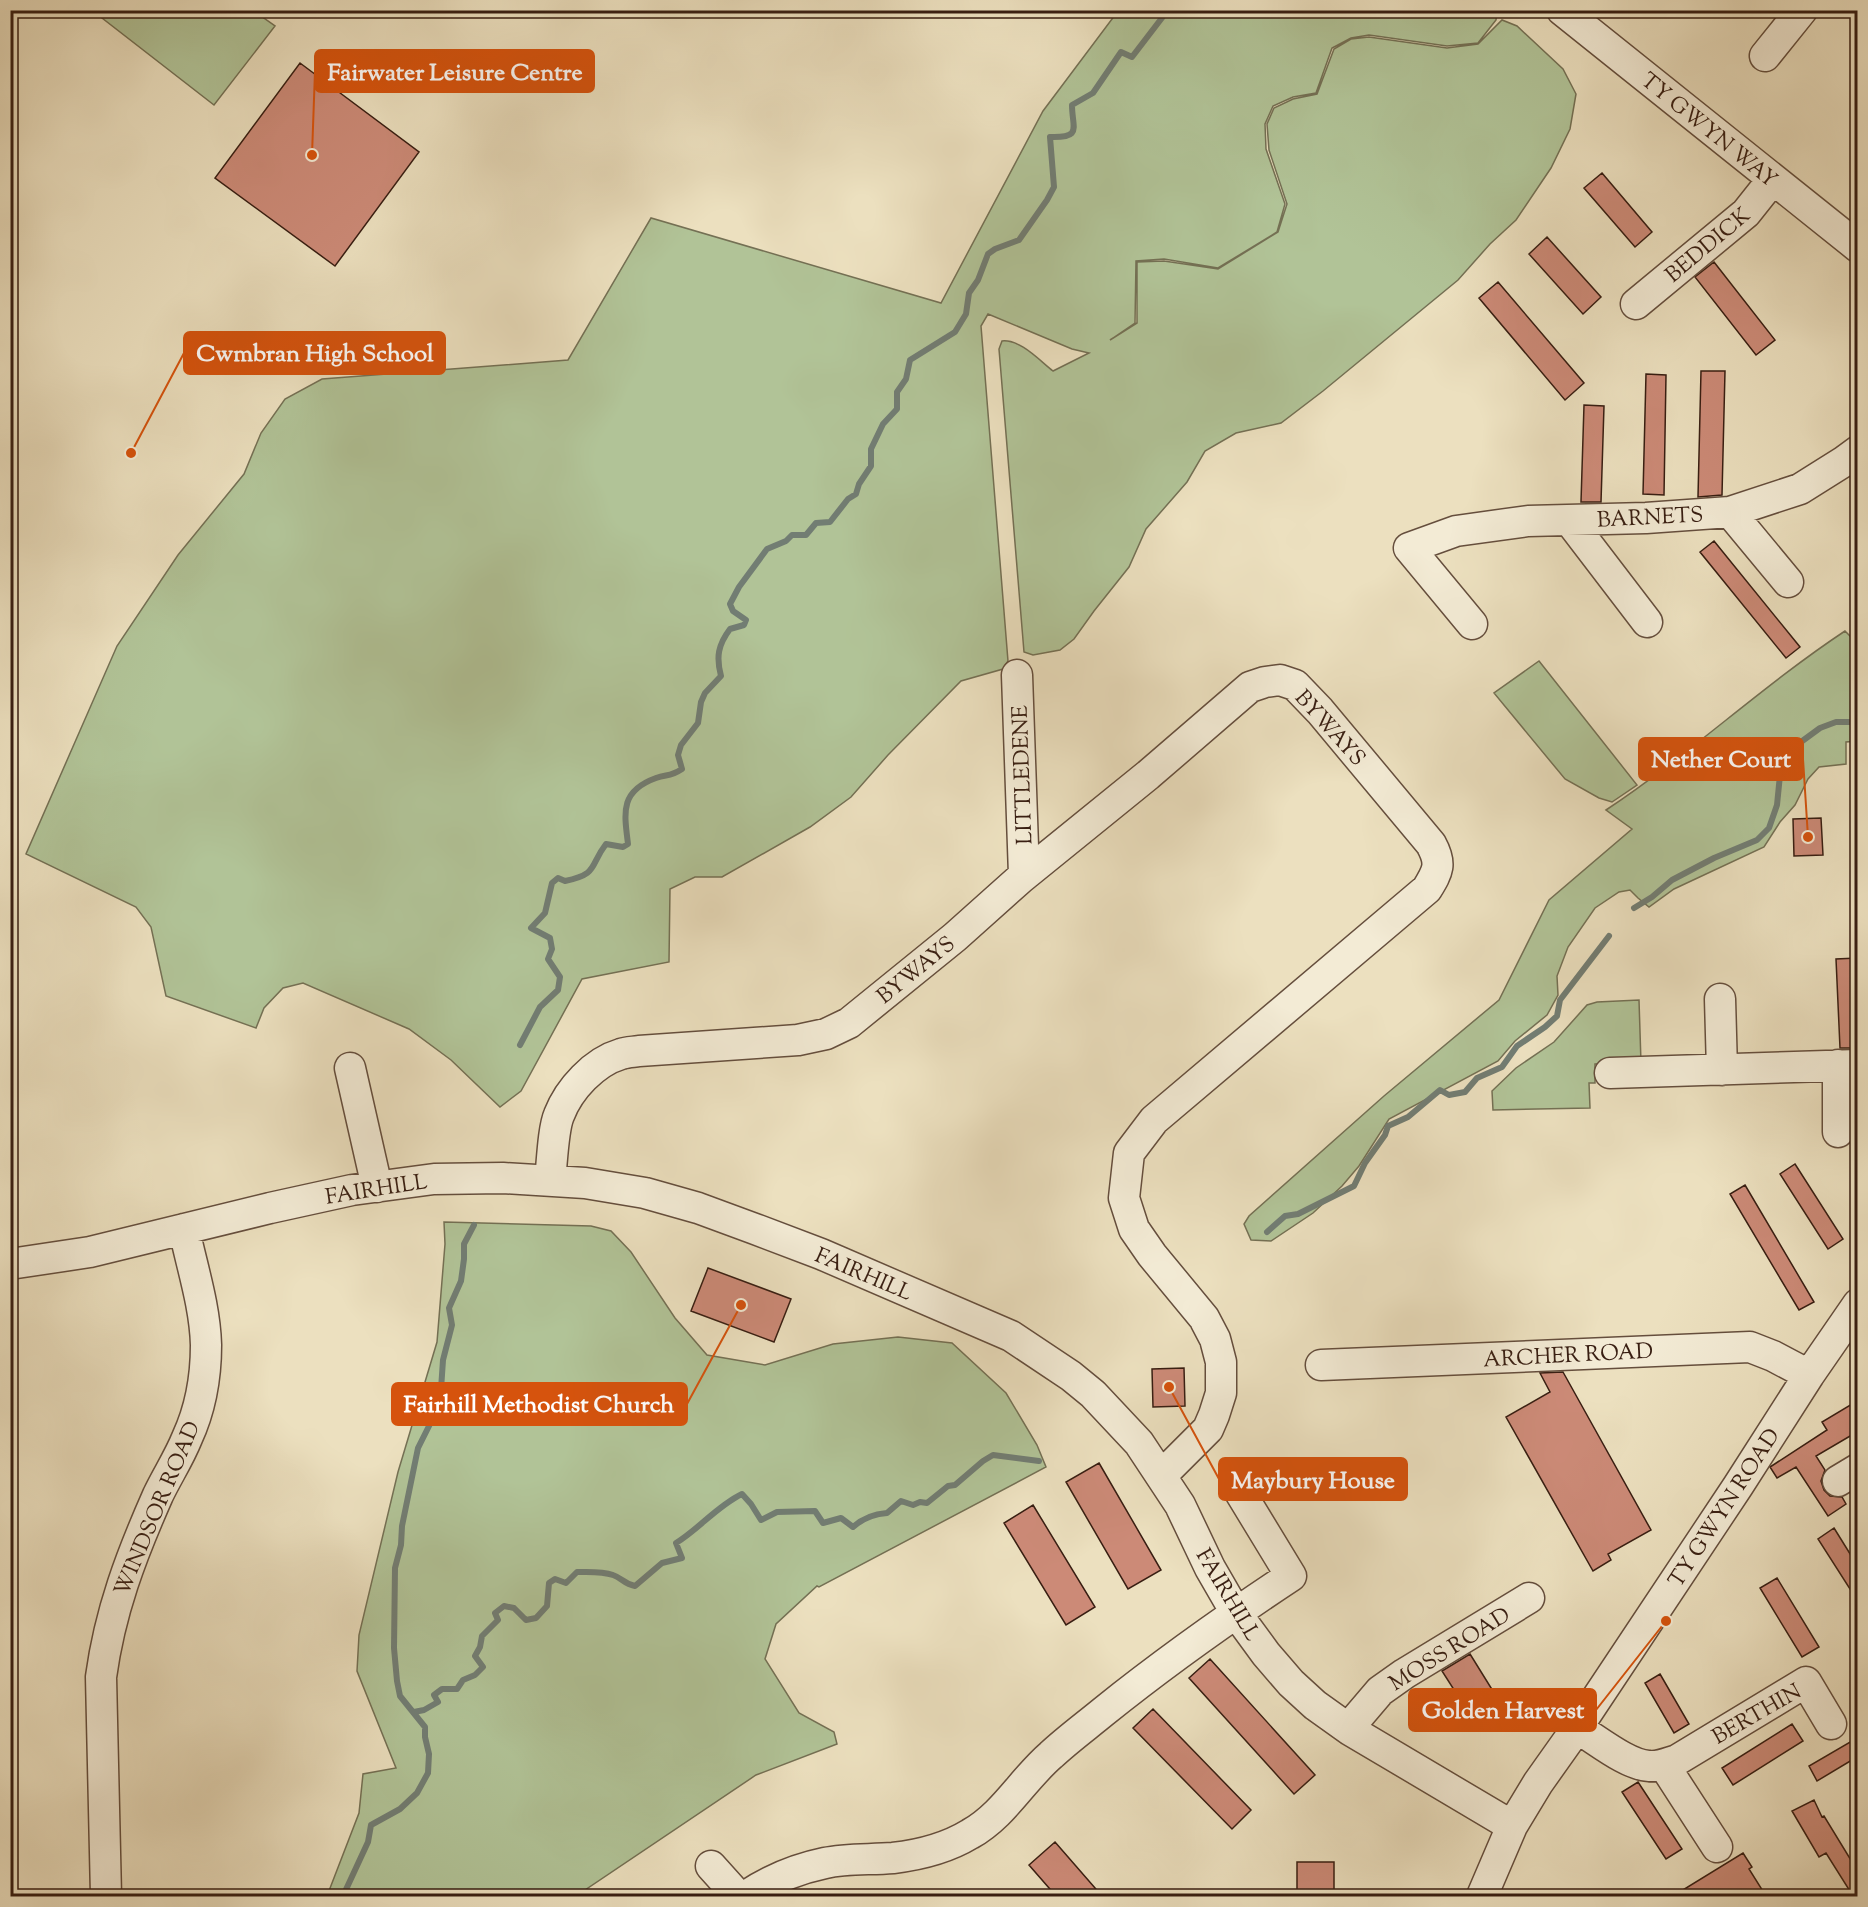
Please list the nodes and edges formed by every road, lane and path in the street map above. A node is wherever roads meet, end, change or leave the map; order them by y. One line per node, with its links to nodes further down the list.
1 (1562, 10): 4 (street, TY GWYN WAY)
2 (1802, 10): 3 (street)
3 (1765, 56)
4 (1773, 179): 5 (street, TY GWYN WAY); 6 (street, BEDDICK)
5 (1857, 247)
6 (1636, 304)
7 (1852, 465): 8 (street, BARNETS)
8 (1730, 512): 9 (street, BARNETS); 10 (street, BARNETS)
9 (1569, 520): 11 (street, BARNETS); 12 (street, BARNETS)
10 (1788, 582)
11 (1647, 622)
12 (1472, 624)
13 (1017, 675): 14 (street, LITTLEDENE)
14 (1024, 875): 21 (street, BYWAYS); 28 (street, BYWAYS)
15 (1720, 999): 18 (street)
16 (1848, 1065): 18 (street); 20 (street)
17 (350, 1068): 22 (street)
18 (1722, 1071): 19 (street)
19 (1610, 1073)
20 (1838, 1132)
21 (550, 1180): 22 (street, FAIRHILL); 28 (street, FAIRHILL)
22 (377, 1186): 23 (street, FAIRHILL)
23 (184, 1228): 24 (street, FAIRHILL); 39 (street, WINDSOR ROAD)
24 (10, 1264)
25 (1857, 1304): 27 (street, TY GWYN ROAD)
26 (1321, 1365): 27 (street, ARCHER ROAD)
27 (1809, 1375): 33 (street, TY GWYN ROAD)
28 (1162, 1475): 31 (street, FAIRHILL)
29 (1238, 1489): 31 (street)
30 (1529, 1598): 34 (street, MOSS ROAD)
31 (1236, 1613): 34 (street, FAIRHILL); 41 (street)
32 (1832, 1724): 35 (street, BERTHIN)
33 (1576, 1728): 35 (street, BERTHIN); 36 (street, TY GWYN ROAD)
34 (1350, 1730): 36 (street, FAIRHILL)
35 (1664, 1765): 37 (street)
36 (1512, 1826): 42 (street, TY GWYN ROAD)
37 (1717, 1847)
38 (711, 1866): 40 (street)
39 (106, 1896)
40 (738, 1896)
41 (746, 1896)
42 (1482, 1896)

